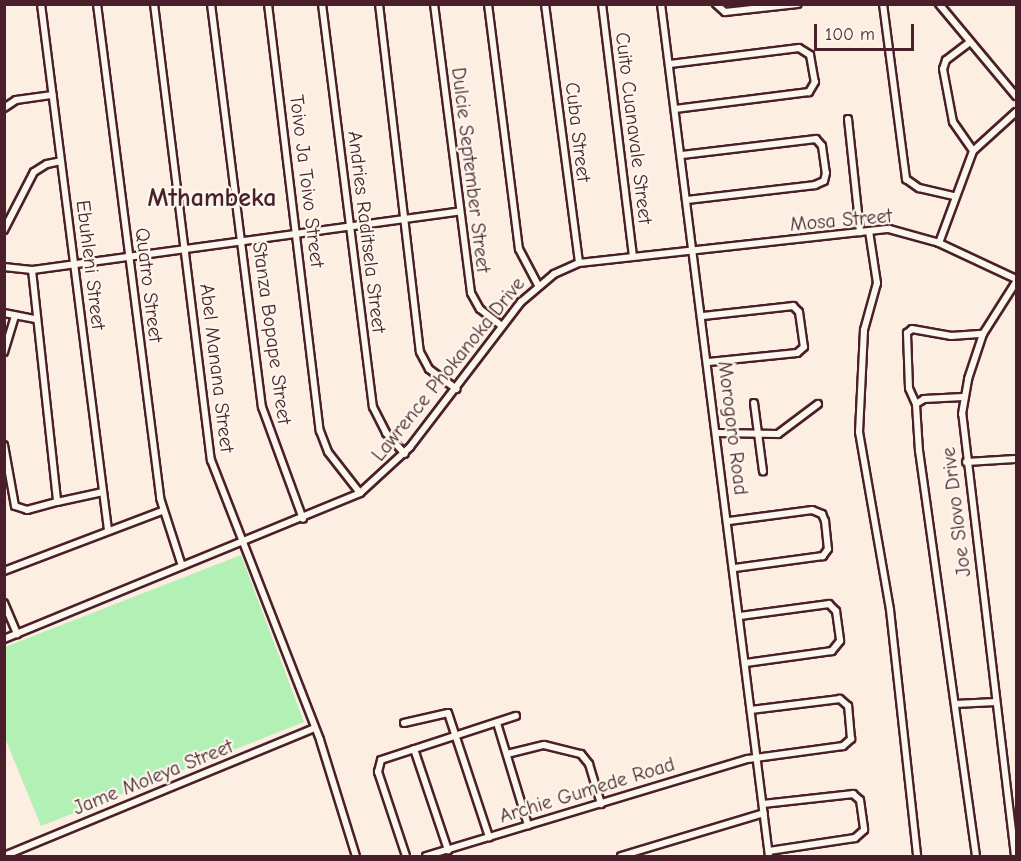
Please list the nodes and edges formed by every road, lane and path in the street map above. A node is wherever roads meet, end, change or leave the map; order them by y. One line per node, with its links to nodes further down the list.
1 (41, 4): 19 (street, Ebuhleni Street)
2 (97, 4): 41 (street, Quatro Street)
3 (154, 4): 39 (street, Abel Manana Street)
4 (211, 4): 37 (street, Stanza Bopape Street)
5 (267, 4): 36 (street, Toivo Ja Toivo Street)
6 (322, 4): 32 (street, Andries Raditsela Street)
7 (378, 4): 31 (street)
8 (434, 4): 30 (street, Dulcie September Street)
9 (488, 4): 48 (street)
10 (545, 4): 44 (street, Cuba Street)
11 (602, 4): 42 (street, Cuito Cuanavale Street)
12 (661, 4): 18 (street, Morogoro Road)
13 (716, 4): 14 (street)
14 (798, 4)
15 (884, 4): 28 (street)
16 (939, 4): 17 (street)
17 (970, 42): 20 (street); 25 (street)
18 (670, 64): 22 (street, Morogoro Road); 22 (street)
19 (53, 95): 21 (street); 27 (street, Ebuhleni Street)
20 (1017, 96)
21 (4, 108)
22 (675, 109): 26 (street, Morogoro Road)
23 (1017, 112): 25 (street)
24 (848, 118): 35 (street)
25 (973, 151): 28 (street)
26 (682, 155): 29 (street, Morogoro Road); 29 (street)
27 (61, 161): 33 (street); 43 (street, Ebuhleni Street)
28 (953, 196): 38 (street)
29 (688, 200): 40 (street, Morogoro Road)
30 (458, 212): 31 (street); 53 (street, Dulcie September Street)
31 (403, 221): 32 (street); 57 (street)
32 (350, 229): 36 (street); 65 (street, Andries Raditsela Street)
33 (4, 230)
34 (869, 231): 35 (street, Mosa Street); 38 (street, Mosa Street); 108 (street)
35 (860, 232): 40 (street, Mosa Street)
36 (298, 234): 37 (street); 70 (street, Toivo Ja Toivo Street)
37 (242, 242): 39 (street); 73 (street, Stanza Bopape Street)
38 (939, 243): 47 (street, Mosa Street)
39 (185, 250): 41 (street); 76 (street, Abel Manana Street)
40 (694, 251): 42 (street, Lawrence Phokanoka Drive); 51 (street, Morogoro Road)
41 (129, 256): 43 (street); 72 (street, Quatro Street)
42 (633, 256): 44 (street, Lawrence Phokanoka Drive)
43 (73, 263): 46 (street); 69 (street, Ebuhleni Street)
44 (579, 263): 48 (street, Lawrence Phokanoka Drive)
45 (4, 267): 46 (street)
46 (32, 270): 52 (street)
47 (1017, 281): 54 (street, Joe Slovo Drive)
48 (538, 285): 53 (street, Lawrence Phokanoka Drive)
49 (4, 313): 50 (street)
50 (15, 316): 52 (street); 55 (street)
51 (703, 316): 56 (street, Morogoro Road); 56 (street)
52 (35, 319): 71 (street)
53 (502, 326): 57 (street, Lawrence Phokanoka Drive)
54 (984, 334): 58 (street, Joe Slovo Drive); 61 (street)
55 (4, 352)
56 (708, 362): 62 (street, Morogoro Road)
57 (456, 389): 65 (street, Lawrence Phokanoka Drive)
58 (963, 397): 61 (street); 67 (street, Joe Slovo Drive)
59 (754, 403): 63 (street)
60 (818, 404): 63 (street)
61 (916, 404): 86 (street)
62 (717, 433): 63 (street); 74 (street, Morogoro Road)
63 (759, 435): 68 (street)
64 (4, 445): 71 (street)
65 (405, 454): 70 (street, Lawrence Phokanoka Drive)
66 (1017, 459): 67 (street)
67 (966, 462): 85 (street, Joe Slovo Drive)
68 (764, 471)
69 (103, 492): 71 (street); 75 (street, Ebuhleni Street)
70 (360, 493): 73 (street, Lawrence Phokanoka Drive)
71 (57, 502)
72 (162, 511): 75 (street); 77 (street, Quatro Street)
73 (303, 519): 76 (street, Lawrence Phokanoka Drive)
74 (729, 521): 78 (street, Morogoro Road); 78 (street)
75 (108, 530): 79 (street)
76 (241, 543): 77 (street, Lawrence Phokanoka Drive); 91 (street, Abel Manana Street)
77 (182, 566): 82 (street, Lawrence Phokanoka Drive)
78 (735, 568): 81 (street, Morogoro Road)
79 (4, 571)
80 (4, 603): 82 (street)
81 (740, 616): 84 (street, Morogoro Road); 84 (street)
82 (16, 634): 83 (street, Lawrence Phokanoka Drive)
83 (4, 639)
84 (746, 663): 87 (street, Morogoro Road)
85 (996, 702): 86 (street); 110 (street, Joe Slovo Drive)
86 (955, 704): 109 (street)
87 (751, 710): 95 (street, Morogoro Road); 95 (street, Archie Gumede Road)
88 (516, 716): 90 (street)
89 (404, 723): 92 (street)
90 (497, 723): 92 (street); 94 (street)
91 (315, 728): 103 (street, Jame Moleya Street); 104 (street, Abel Manana Street)
92 (456, 736): 93 (street); 100 (street)
93 (414, 749): 101 (street); 105 (street)
94 (507, 754): 96 (street); 99 (street)
95 (758, 757): 96 (street, Archie Gumede Road); 97 (street, Morogoro Road)
96 (601, 804): 99 (street, Archie Gumede Road)
97 (764, 804): 98 (street, Morogoro Road); 102 (street)
98 (764, 813): 102 (street, Morogoro Road); 107 (street)
99 (528, 825): 100 (street, Archie Gumede Road)
100 (489, 837): 101 (street, Archie Gumede Road)
101 (448, 850): 106 (street, Archie Gumede Road)
102 (769, 854)
103 (4, 856)
104 (357, 856)
105 (406, 856)
106 (426, 856)
107 (621, 856)
108 (917, 856)
109 (976, 856)
110 (1015, 856)

